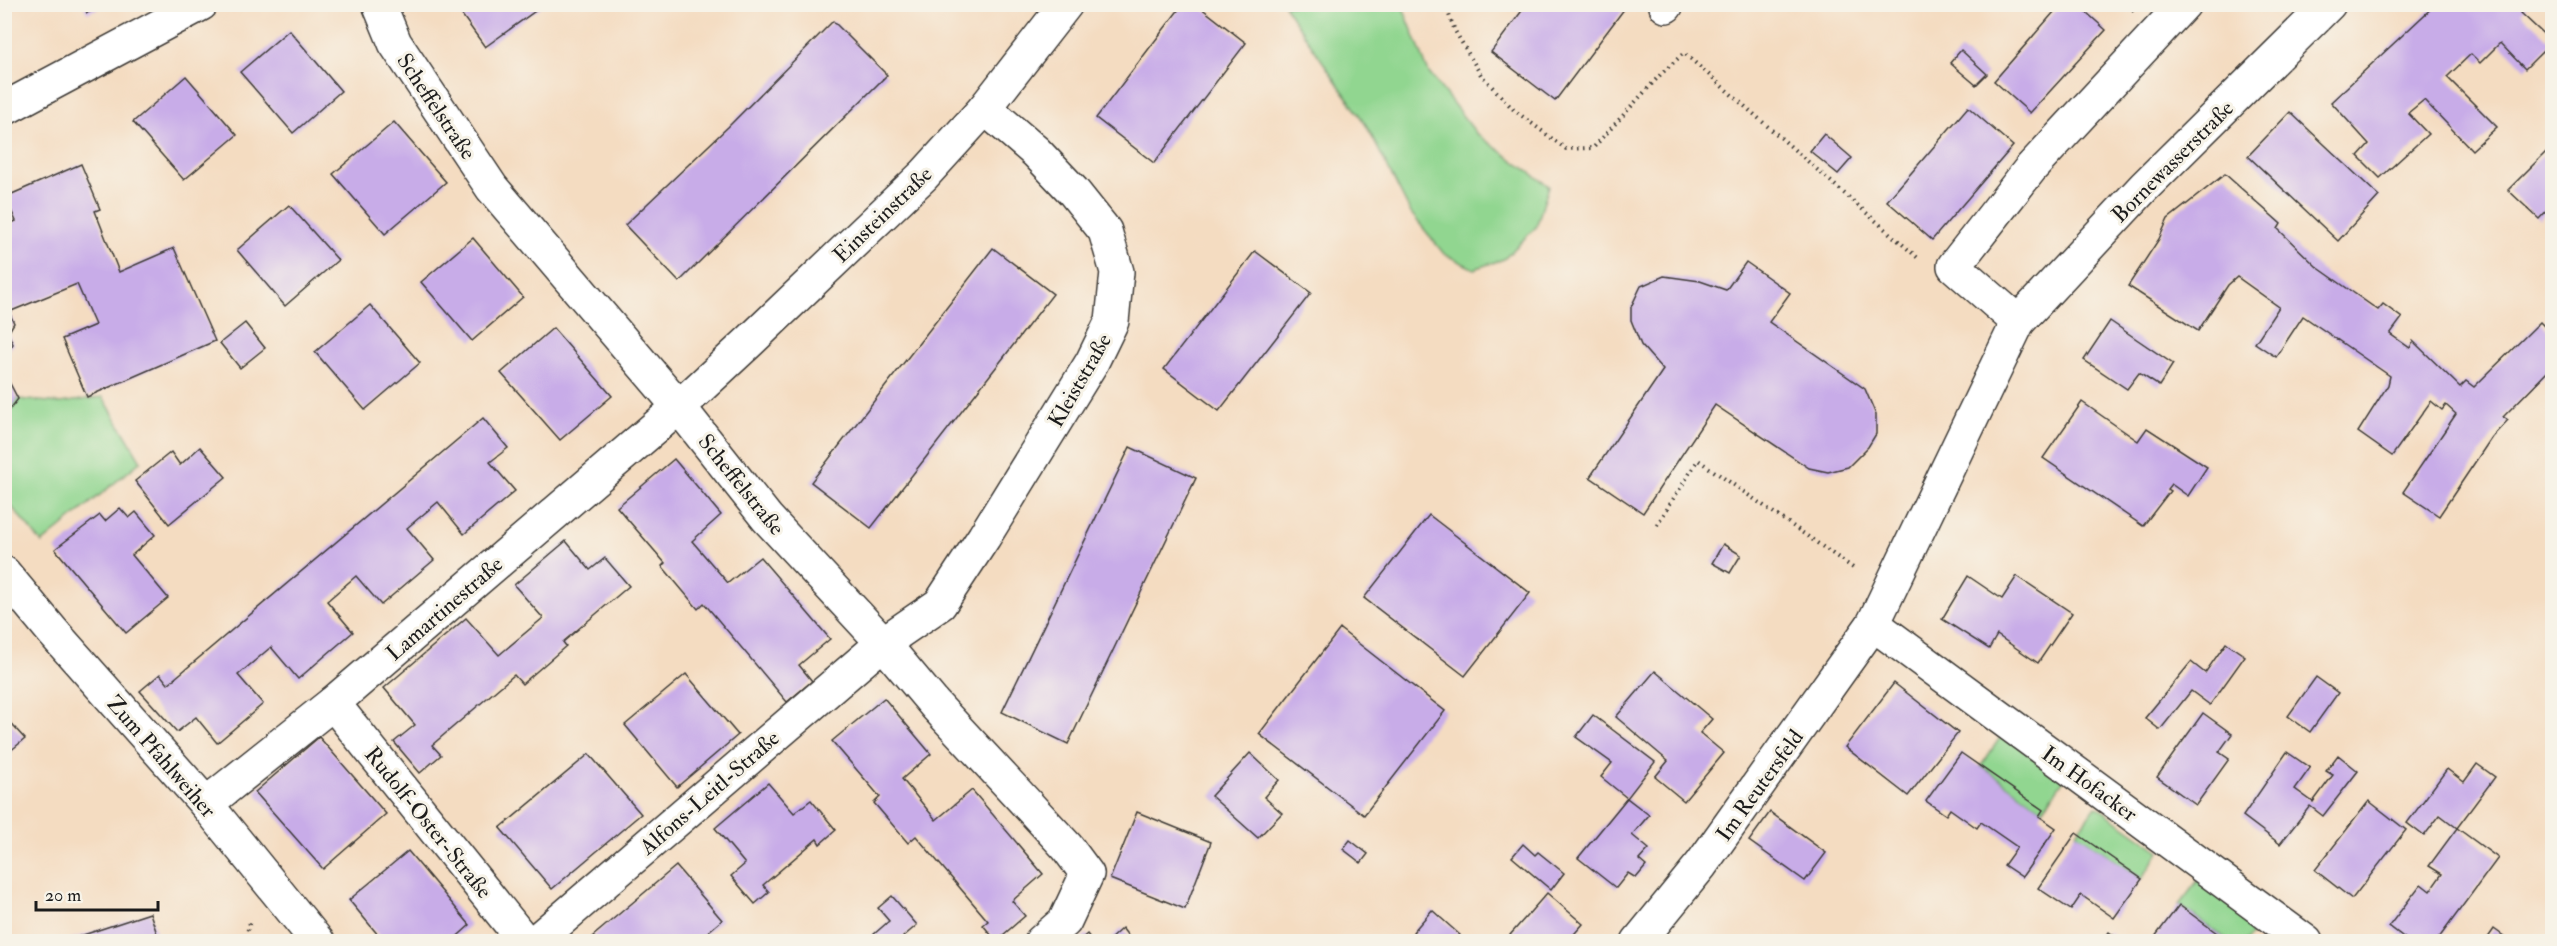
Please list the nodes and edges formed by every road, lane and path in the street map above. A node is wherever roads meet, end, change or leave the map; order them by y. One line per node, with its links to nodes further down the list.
1 (201, 4): 8 (street)
2 (379, 4): 11 (street, Scheffelstraße)
3 (1066, 4): 7 (street, Einsteinstraße)
4 (1445, 4): 9 (path)
5 (2184, 4): 9 (street)
6 (2317, 9): 10 (street, Bornewasserstraße)
7 (985, 108): 11 (street, Einsteinstraße); 16 (street, Kleiststraße)
8 (4, 109)
9 (1954, 266): 10 (street)
10 (2018, 322): 14 (street, Bornewasserstraße)
11 (679, 407): 16 (street, Scheffelstraße); 17 (street, Lamartinestraße)
12 (1657, 525): 14 (path)
13 (4, 573): 18 (street, Zum Pfahlweiher)
14 (1889, 593): 15 (street, Bornewasserstraße)
15 (1873, 624): 23 (street, Im Reutersfeld); 24 (street, Im Hofacker)
16 (883, 643): 21 (street, Alfons-Leitl-Straße); 22 (street, Scheffelstraße)
17 (333, 703): 18 (street, Lamartinestraße); 20 (street, Rudolf-Oster-Straße)
18 (206, 804): 19 (street, Zum Pfahlweiher)
19 (318, 942)
20 (525, 942)
21 (535, 942)
22 (1041, 942)
23 (1638, 942)
24 (2306, 942)

